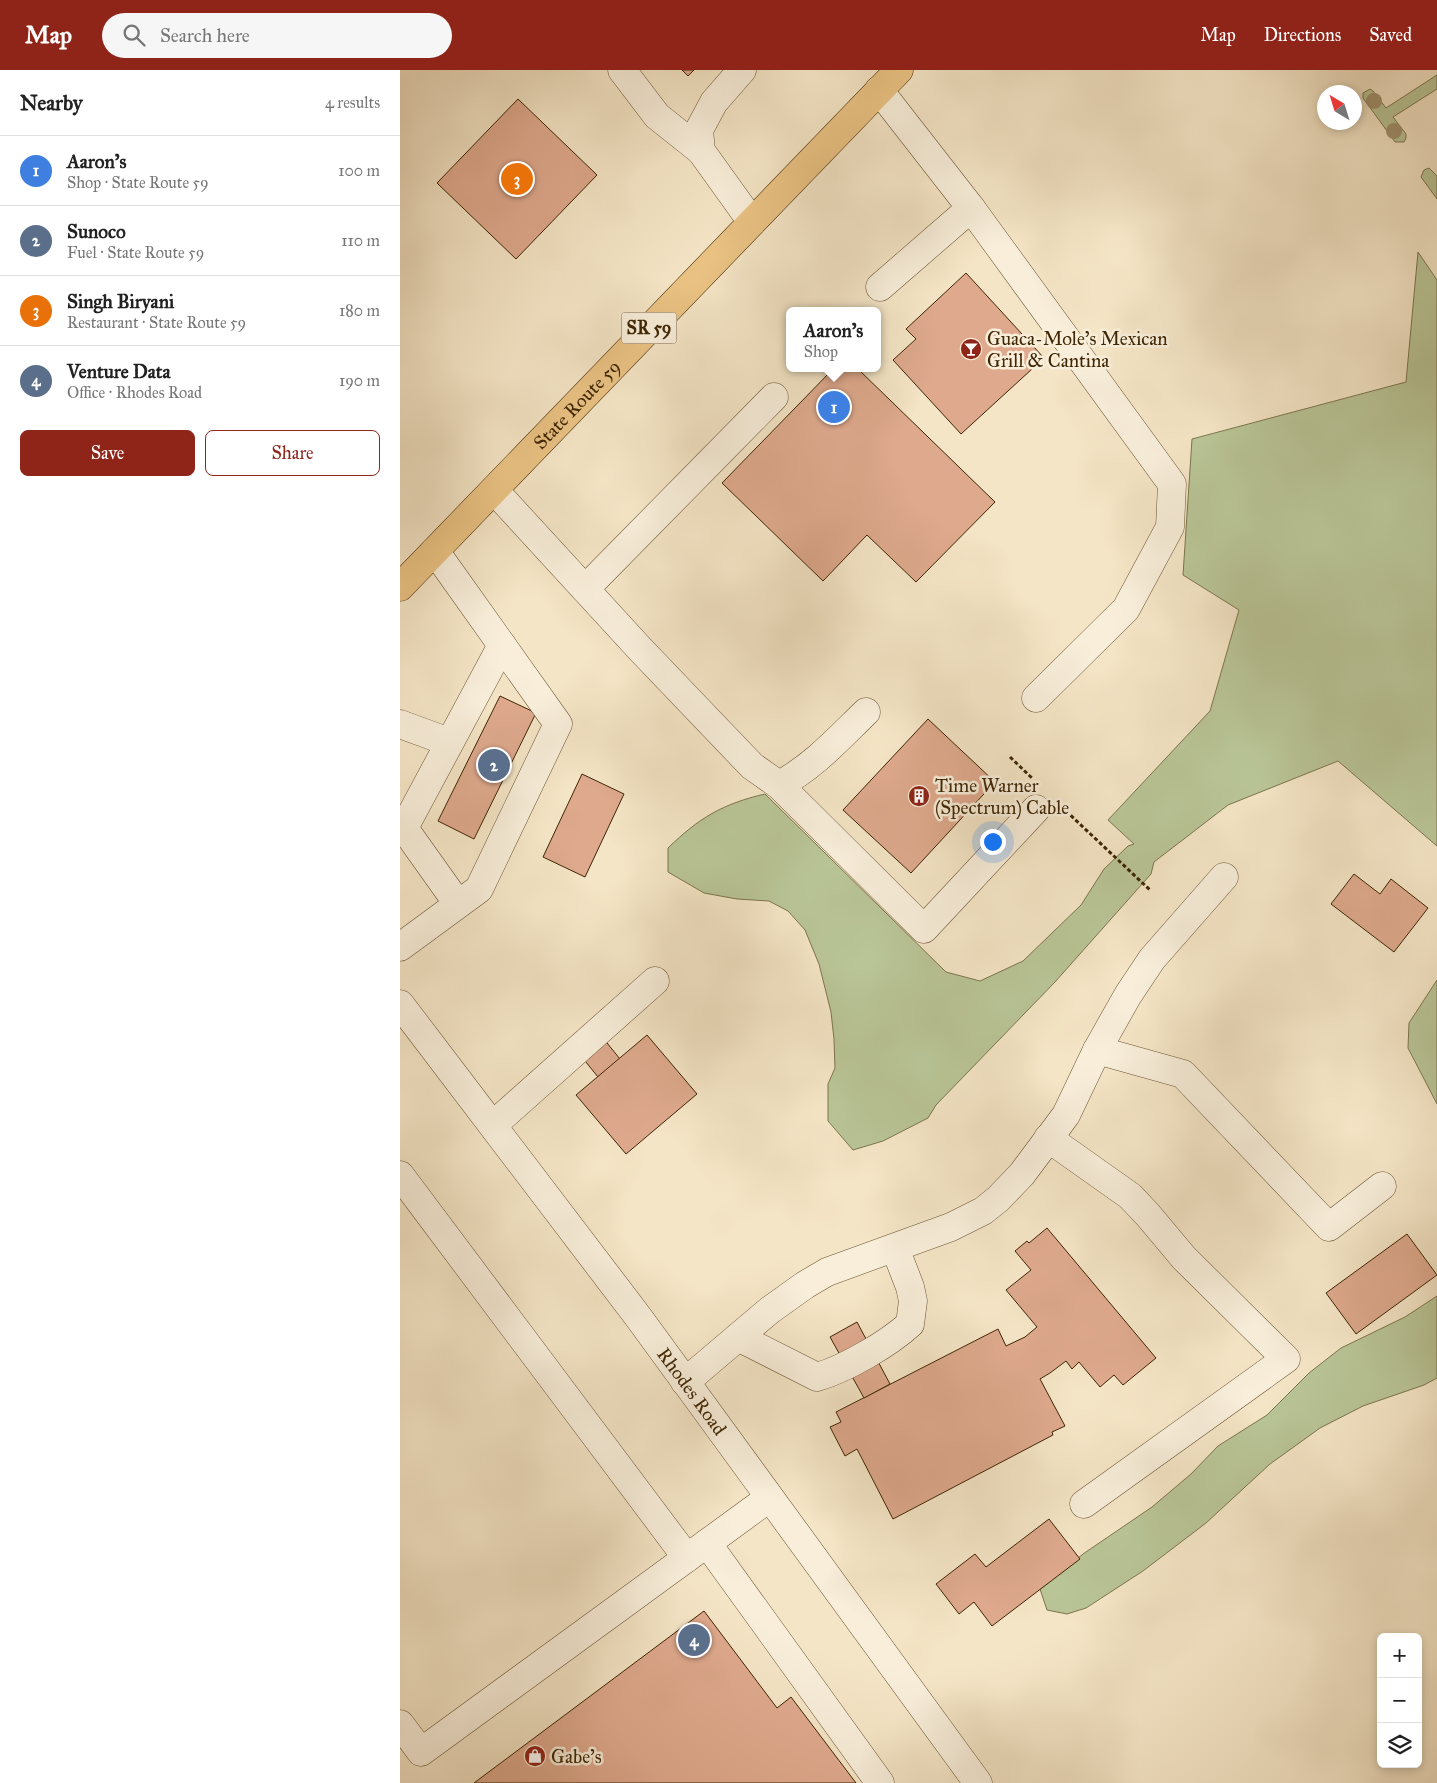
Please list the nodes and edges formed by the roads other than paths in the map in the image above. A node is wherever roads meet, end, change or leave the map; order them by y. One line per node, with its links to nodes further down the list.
1 (622, 70): 5 (street)
2 (742, 70): 5 (street)
3 (899, 70): 4 (main road, State Route 59 / SR 59)
4 (879, 90): 6 (street); 7 (main road, State Route 59 / SR 59)
5 (701, 152): 7 (street)
6 (971, 208): 8 (street); 15 (street)
7 (752, 222): 10 (main road, State Route 59 / SR 59)
8 (880, 287)
9 (774, 397): 13 (street)
10 (494, 490): 11 (main road, State Route 59 / SR 59); 13 (street)
11 (435, 551): 12 (main road, State Route 59 / SR 59); 14 (street)
12 (400, 587)
13 (585, 589): 19 (street)
14 (502, 645): 18 (street); 22 (street)
15 (1036, 698)
16 (866, 712): 19 (street)
17 (400, 724): 18 (street)
18 (449, 742): 22 (street)
19 (779, 785): 20 (street)
20 (1037, 796)
21 (1224, 877): 26 (street)
22 (458, 904): 23 (street)
23 (400, 947)
24 (655, 981): 27 (street)
25 (400, 1004): 27 (street, Rhodes Road)
26 (1097, 1050): 28 (street); 30 (street)
27 (493, 1125): 33 (street, Rhodes Road)
28 (1048, 1138): 31 (street); 35 (street)
29 (400, 1175): 36 (street)
30 (1382, 1186)
31 (895, 1248): 32 (street); 32 (street)
32 (738, 1336): 33 (street)
33 (685, 1382): 34 (street, Rhodes Road)
34 (769, 1498): 36 (street); 39 (street, Rhodes Road)
35 (1084, 1504)
36 (697, 1550): 37 (street); 38 (street)
37 (400, 1724)
38 (880, 1783)
39 (978, 1783)

